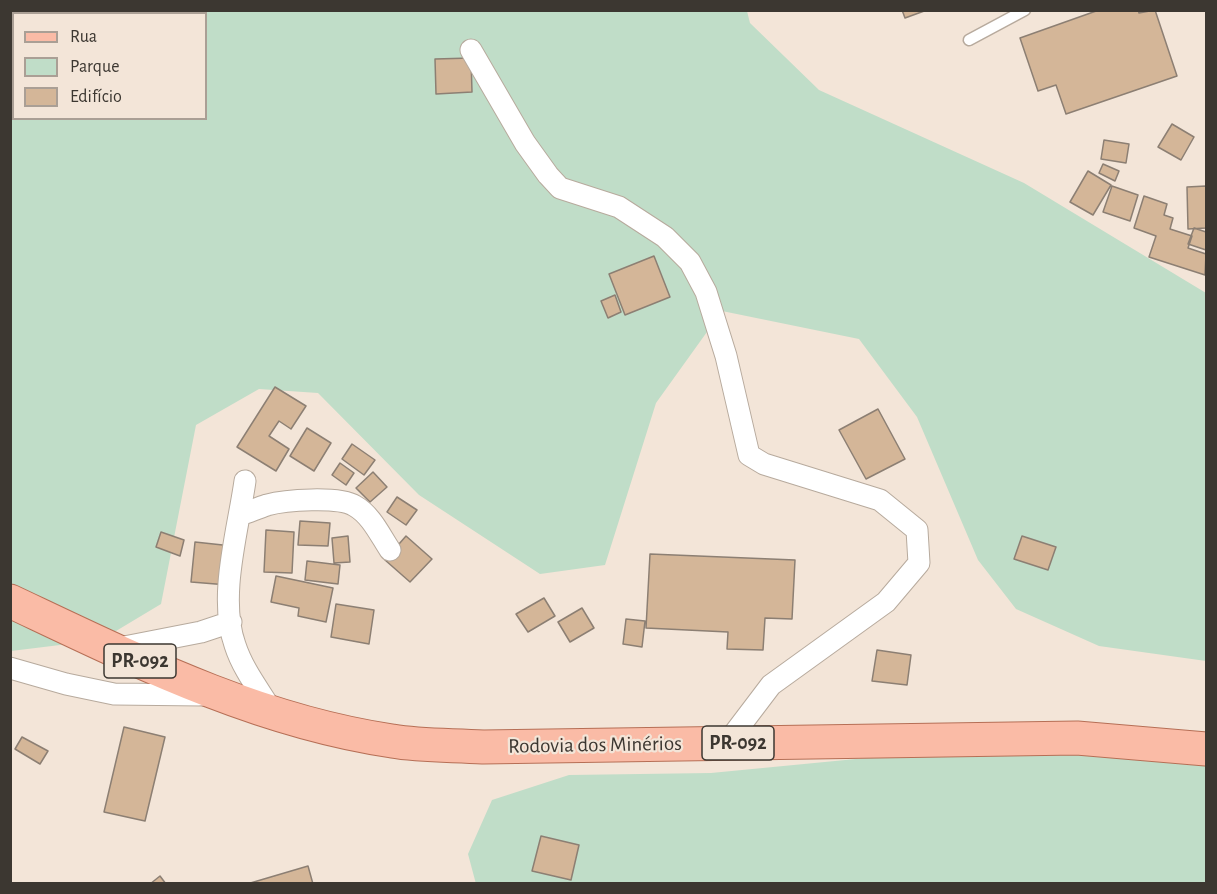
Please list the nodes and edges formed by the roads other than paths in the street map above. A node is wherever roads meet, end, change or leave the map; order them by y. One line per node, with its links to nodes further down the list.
1 (1025, 10): 2 (lane)
2 (969, 40)
3 (471, 50): 13 (street)
4 (245, 481): 5 (street)
5 (240, 515): 6 (street); 8 (street)
6 (390, 550)
7 (10, 601): 9 (main road, Rodovia dos Minérios / PR-092)
8 (231, 622): 9 (street); 12 (street)
9 (113, 649): 11 (main road, Rodovia dos Minérios / PR-092)
10 (10, 668): 11 (street)
11 (218, 695): 12 (main road, Rodovia dos Minérios / PR-092)
12 (273, 713): 13 (main road, Rodovia dos Minérios / PR-092)
13 (727, 743): 14 (main road, Rodovia dos Minérios / PR-092)
14 (1206, 749)

